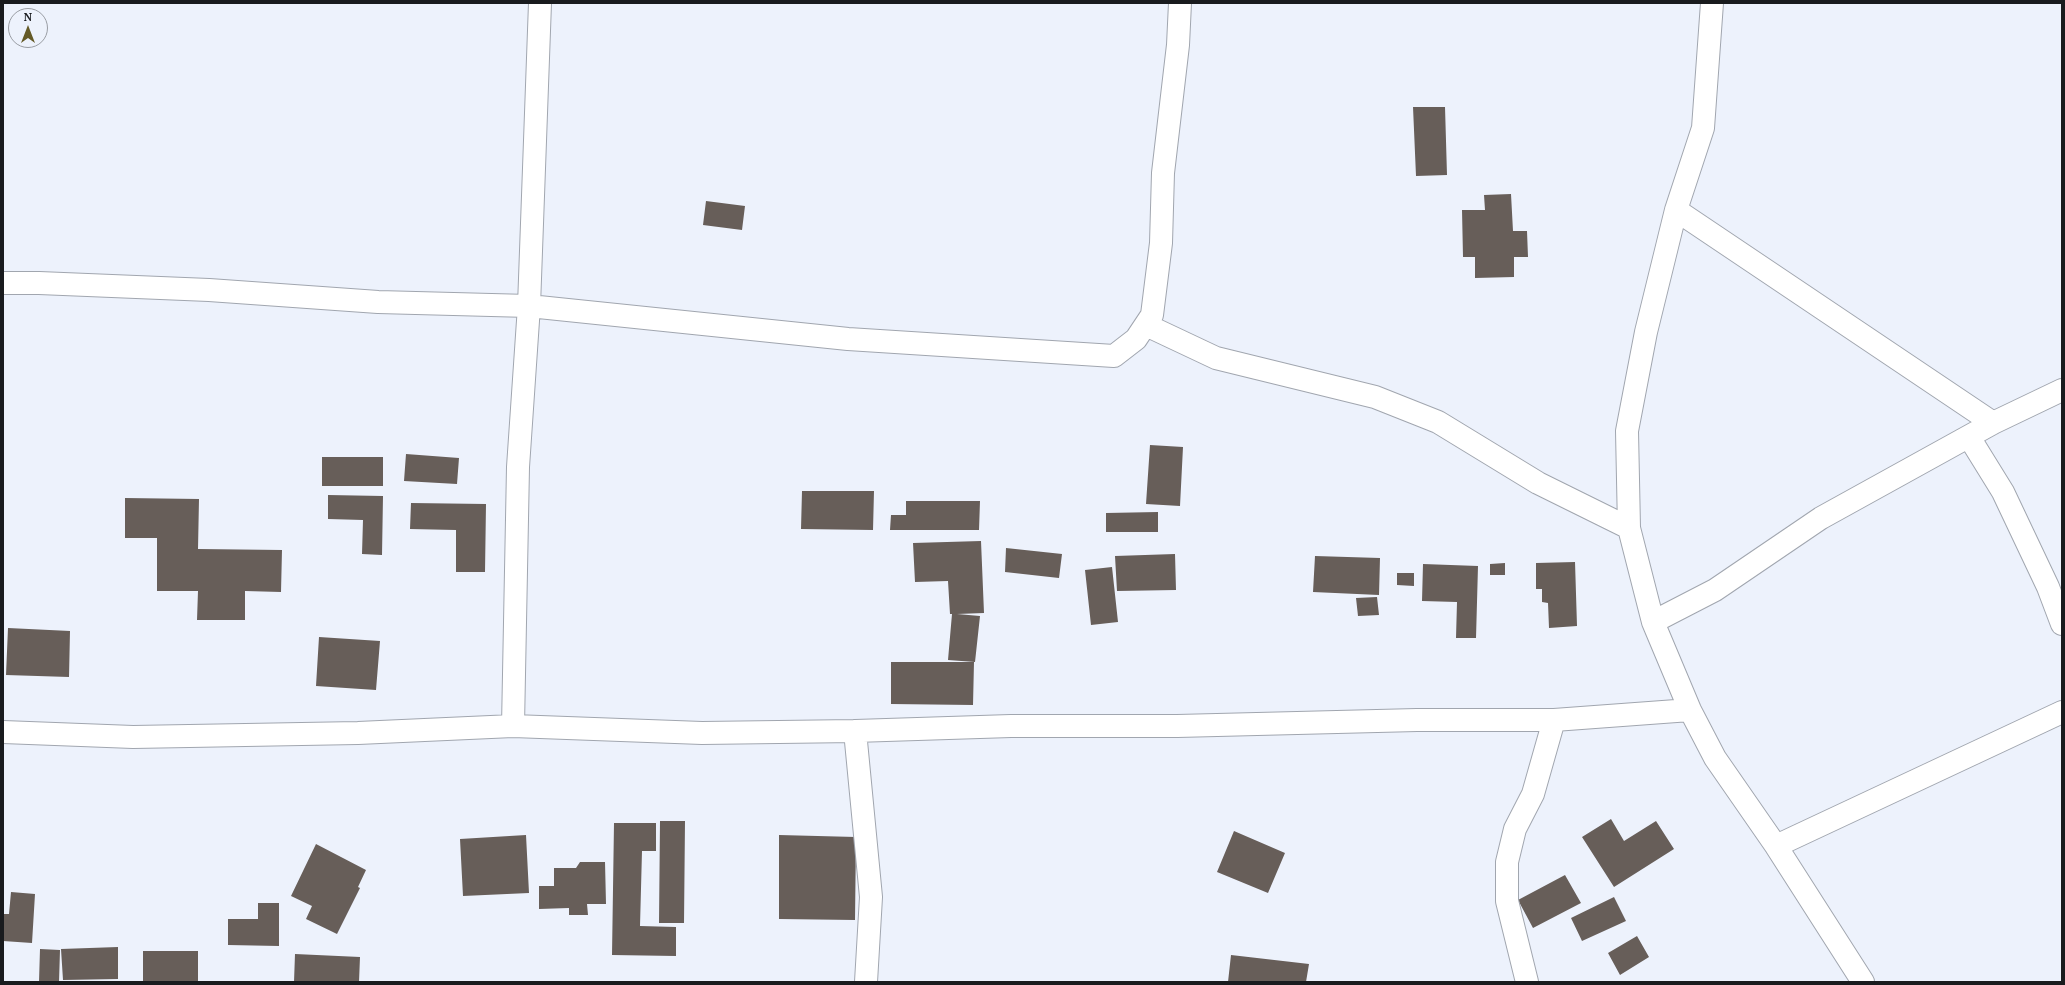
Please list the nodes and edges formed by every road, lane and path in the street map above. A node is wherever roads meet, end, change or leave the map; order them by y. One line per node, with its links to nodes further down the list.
1 (540, 3): 6 (street)
2 (1180, 3): 7 (street)
3 (1712, 3): 4 (street)
4 (1676, 210): 9 (street); 11 (street)
5 (3, 283): 6 (street)
6 (529, 306): 7 (street); 17 (street)
7 (1146, 325): 11 (street)
8 (2062, 390): 9 (street)
9 (1993, 423): 10 (street)
10 (1970, 437): 12 (street); 13 (street)
11 (1629, 528): 12 (street)
12 (1653, 622): 14 (street)
13 (2062, 624)
14 (1690, 710): 16 (street); 20 (street)
15 (2062, 712): 20 (street)
16 (1554, 720): 18 (street); 22 (street)
17 (513, 726): 18 (street); 19 (street)
18 (855, 731): 21 (street)
19 (3, 732)
20 (1776, 846): 23 (street)
21 (866, 982)
22 (1528, 982)
23 (1863, 982)

